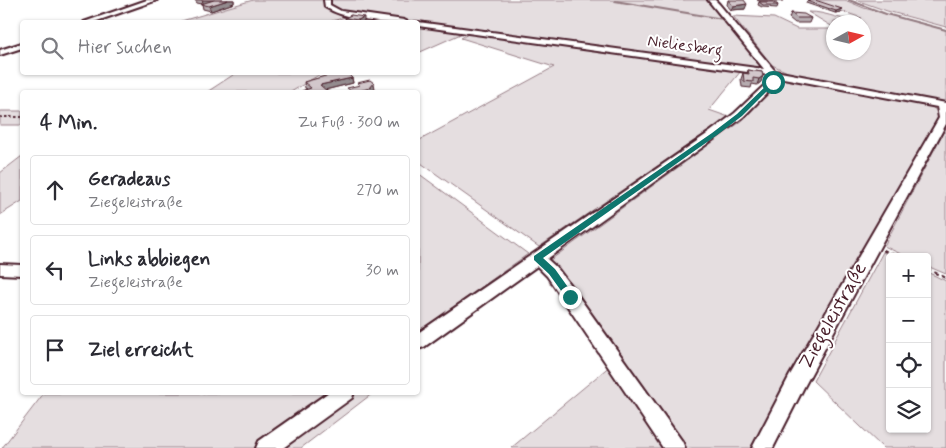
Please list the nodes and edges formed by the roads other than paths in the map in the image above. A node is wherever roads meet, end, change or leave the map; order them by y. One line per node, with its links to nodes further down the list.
1 (154, 0): 4 (street)
2 (327, 0): 5 (street)
3 (711, 0): 9 (street)
4 (94, 20)
5 (390, 20)
6 (420, 24): 9 (street, Nieliesberg)
7 (20, 46): 8 (street)
8 (0, 53)
9 (772, 73): 10 (street, Nieliesberg); 11 (street)
10 (944, 106): 18 (street, Ziegeleistraße)
11 (538, 258): 14 (street); 17 (street)
12 (0, 269): 13 (street)
13 (20, 270)
14 (420, 341)
15 (341, 395): 16 (street)
16 (266, 448)
17 (676, 448)
18 (762, 448)

